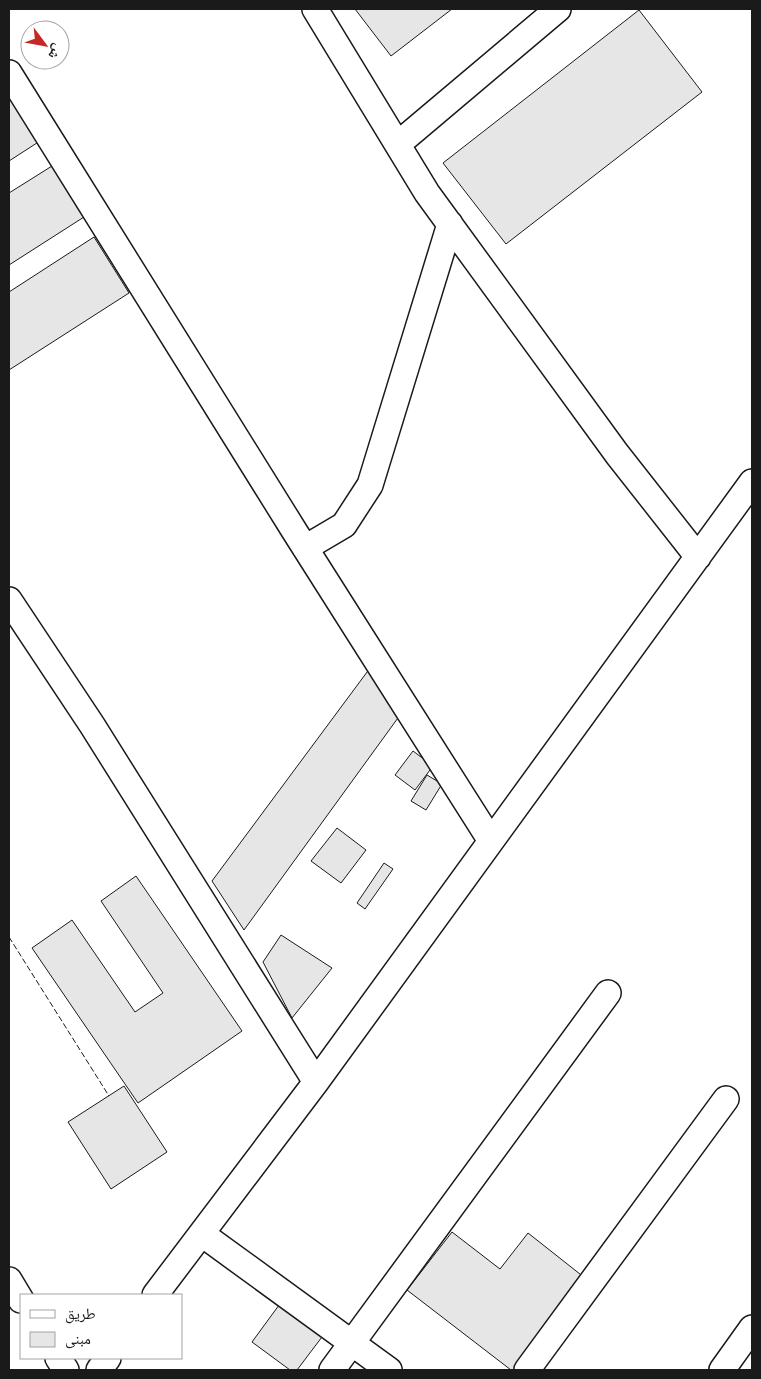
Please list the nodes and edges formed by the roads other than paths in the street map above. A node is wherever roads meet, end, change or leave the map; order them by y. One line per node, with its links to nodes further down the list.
1 (315, 9): 4 (street)
2 (558, 9): 4 (street)
3 (9, 73): 7 (street)
4 (398, 144): 5 (street)
5 (450, 224): 7 (street); 8 (street)
6 (752, 482): 8 (street)
7 (305, 548): 10 (street)
8 (698, 556): 10 (street)
9 (9, 600): 12 (street)
10 (491, 841): 12 (street)
11 (608, 993): 19 (street)
12 (316, 1082): 14 (street)
13 (726, 1099): 26 (street)
14 (202, 1234): 16 (street); 19 (street)
15 (9, 1280): 17 (street)
16 (157, 1294)
17 (20, 1298)
18 (752, 1328): 27 (street)
19 (351, 1343): 24 (street); 25 (street)
20 (59, 1359): 22 (street)
21 (107, 1359): 23 (street)
22 (66, 1370)
23 (99, 1370)
24 (332, 1370)
25 (389, 1370)
26 (527, 1370)
27 (722, 1370)

